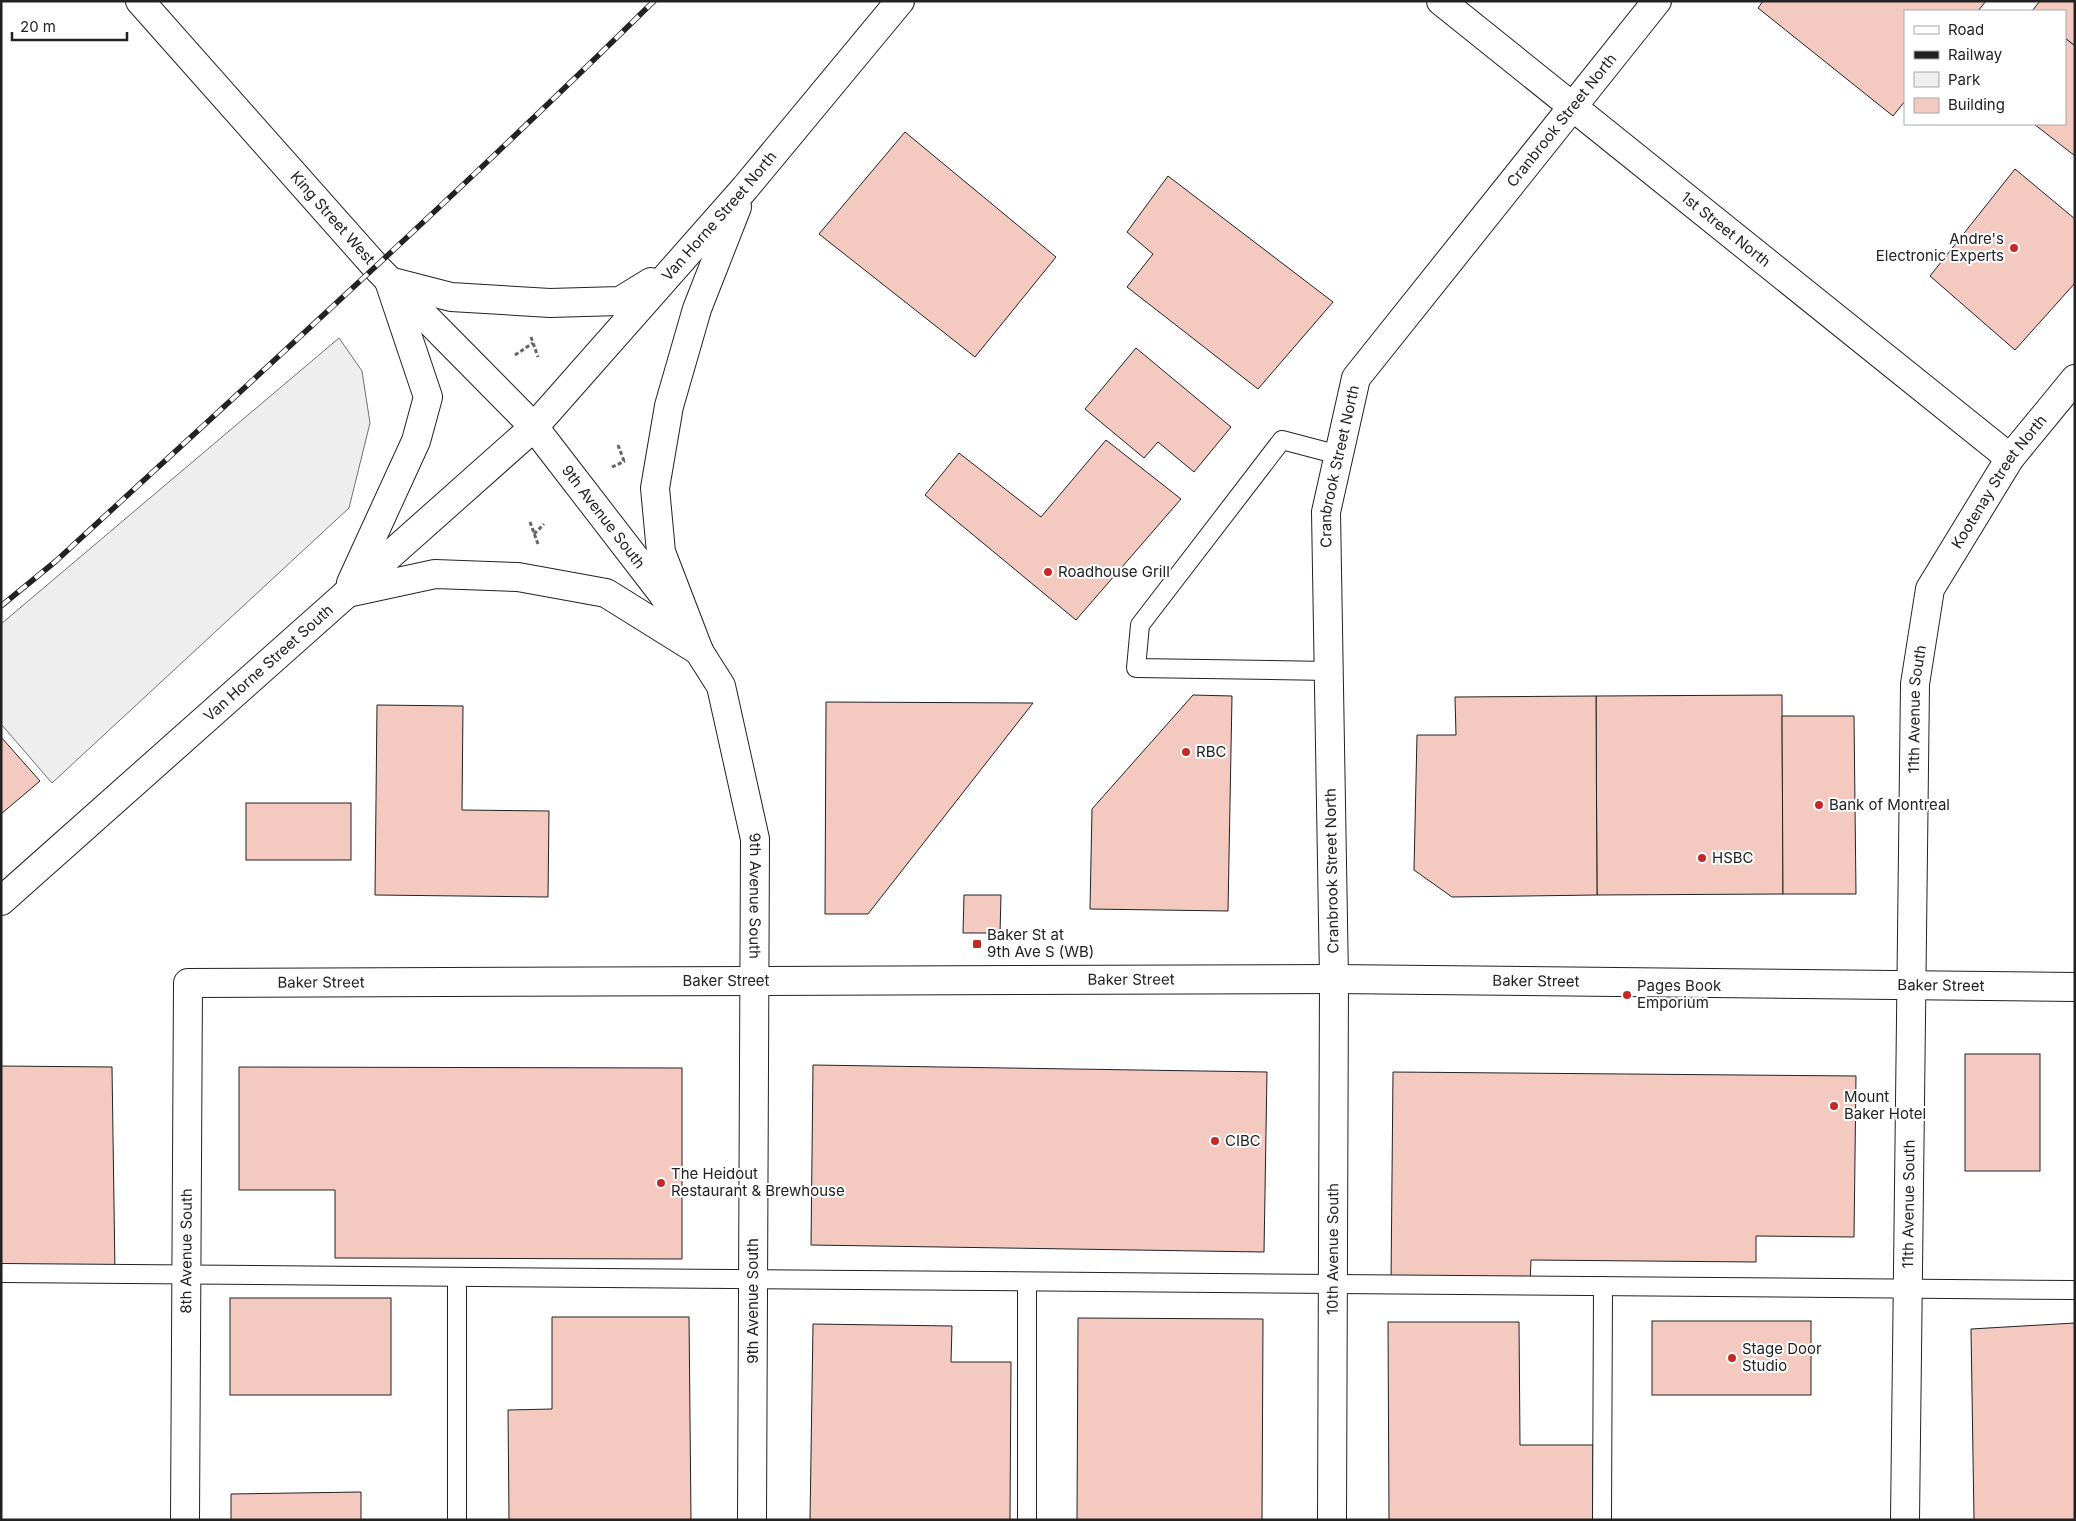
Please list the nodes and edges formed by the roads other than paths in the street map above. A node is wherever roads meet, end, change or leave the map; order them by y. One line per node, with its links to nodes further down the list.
1 (140, 1): 8 (main road, King Street West)
2 (900, 1): 6 (main road, Van Horne Street North)
3 (1441, 1): 5 (main road, 1st Street North)
4 (1657, 1): 5 (main road, Cranbrook Street North)
5 (1573, 107): 11 (main road, Cranbrook Street North); 12 (main road, 1st Street North)
6 (745, 188): 7 (main road, Van Horne Street North); 15 (main road)
7 (674, 269): 8 (main road); 10 (main road, Van Horne Street North)
8 (389, 282): 10 (main road, King Street West); 14 (main road)
9 (2075, 378): 12 (main road, Kootenay Street North)
10 (534, 427): 14 (main road, Van Horne Street South); 15 (main road, 9th Avenue South)
11 (1338, 455): 16 (main road, Cranbrook Street North); 16 (lane)
12 (2010, 458): 13 (main road, Kootenay Street North)
13 (1930, 589): 21 (main road, 11th Avenue South)
14 (346, 593): 15 (main road); 17 (main road, Van Horne Street South)
15 (699, 650): 19 (main road, 9th Avenue South)
16 (1329, 671): 18 (main road, Cranbrook Street North)
17 (1, 901)
18 (1334, 979): 19 (main road, Baker Street); 21 (main road, Baker Street); 28 (main road, 10th Avenue South)
19 (755, 981): 20 (main road, Baker Street); 26 (main road, 9th Avenue South)
20 (188, 983): 24 (main road, 8th Avenue South)
21 (1911, 984): 22 (main road, Baker Street); 30 (main road, 11th Avenue South)
22 (2075, 988)
23 (1, 1273): 24 (lane)
24 (186, 1274): 25 (lane); 32 (main road, 8th Avenue South)
25 (457, 1277): 26 (lane); 33 (lane)
26 (753, 1279): 27 (lane); 34 (main road, 9th Avenue South)
27 (1027, 1282): 28 (lane); 35 (lane)
28 (1333, 1284): 29 (lane); 36 (main road, 10th Avenue South)
29 (1603, 1286): 30 (lane); 37 (lane)
30 (1908, 1288): 31 (lane); 38 (main road, 11th Avenue South)
31 (2075, 1290)
32 (185, 1520)
33 (457, 1520)
34 (752, 1520)
35 (1027, 1520)
36 (1332, 1520)
37 (1602, 1520)
38 (1905, 1520)

